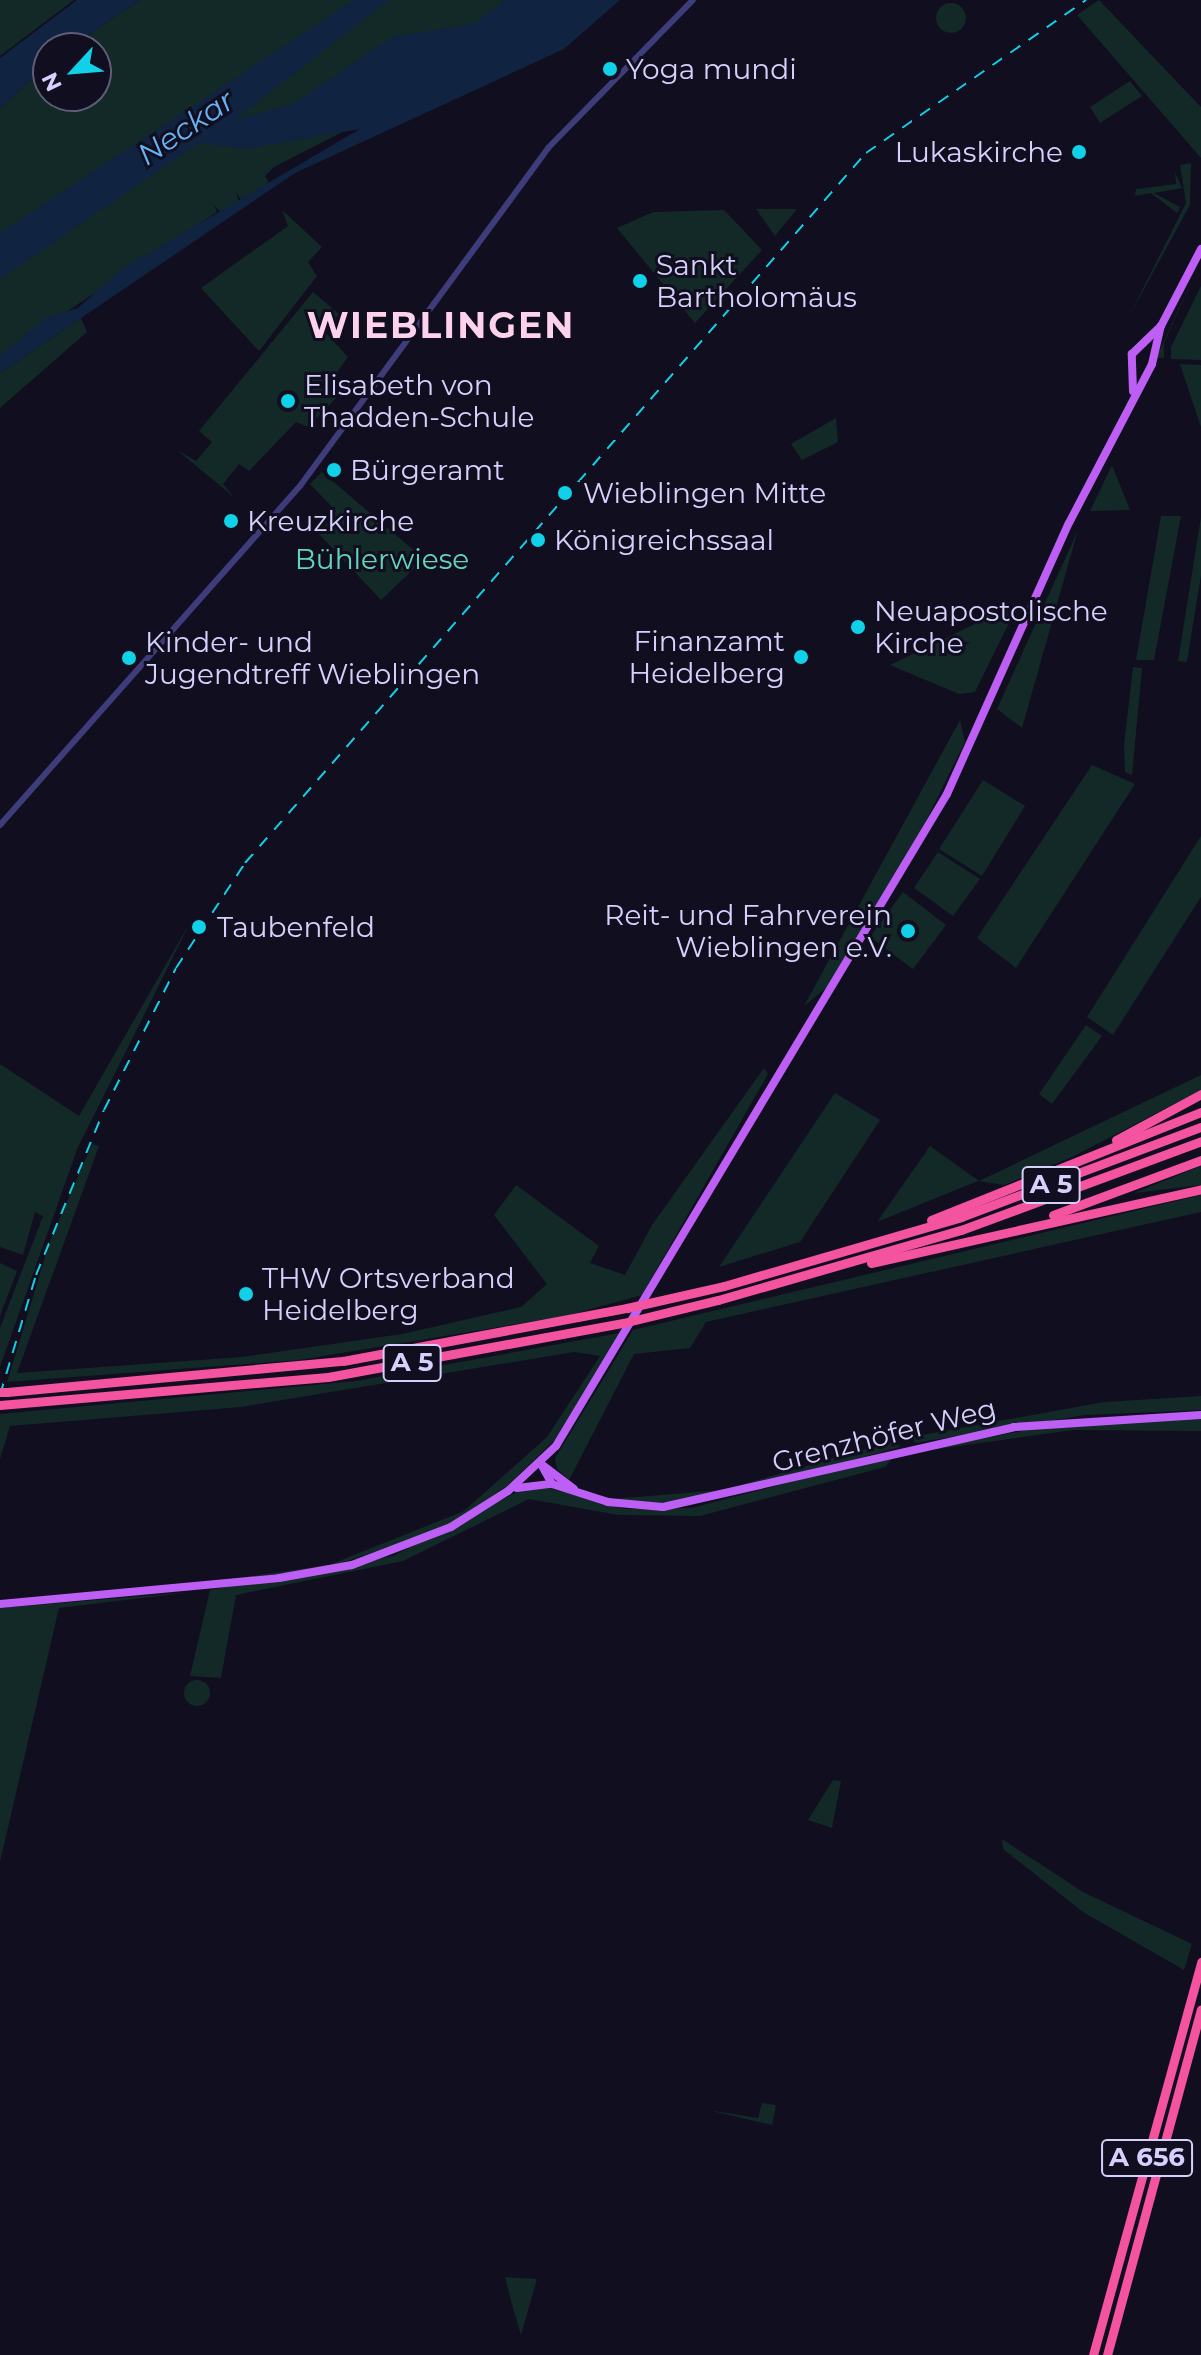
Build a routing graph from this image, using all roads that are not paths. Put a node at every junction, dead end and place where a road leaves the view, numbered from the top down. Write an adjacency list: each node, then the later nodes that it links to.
1 (693, 0): 9 (street)
2 (1201, 251): 3 (main road)
3 (1161, 326): 4 (main road); 5 (main road)
4 (1141, 349): 5 (main road); 6 (main road)
5 (1151, 355): 7 (main road)
6 (1134, 368): 7 (main road); 8 (main road)
7 (1145, 370): 8 (main road)
8 (1133, 391): 23 (main road)
9 (0, 825)
10 (1201, 1094): 15 (highway, A 5)
11 (1201, 1112): 15 (highway, A 5)
12 (1201, 1127): 18 (highway, A 5)
13 (1201, 1141): 19 (highway, A 5)
14 (1201, 1160): 17 (highway)
15 (1070, 1163): 18 (highway, A 5)
16 (1201, 1189): 17 (highway)
17 (1005, 1232): 19 (highway)
18 (899, 1236): 20 (highway, A 5, bridge)
19 (840, 1268): 21 (highway, A 5, bridge)
20 (4, 1392)
21 (2, 1405)
22 (1201, 1415): 28 (main road, Grenzhöfer Weg)
23 (556, 1446): 24 (main road); 25 (main road)
24 (541, 1464): 25 (main road, Grenzhöfer Weg); 26 (main road); 27 (main road)
25 (557, 1473): 28 (main road, Grenzhöfer Weg)
26 (552, 1484): 27 (main road); 28 (main road, Grenzhöfer Weg)
27 (508, 1491): 29 (main road)
28 (581, 1493)
29 (0, 1604)
30 (1201, 1962): 32 (highway, A 656)
31 (1201, 2010): 33 (highway, A 656)
32 (1093, 2355)
33 (1107, 2355)

